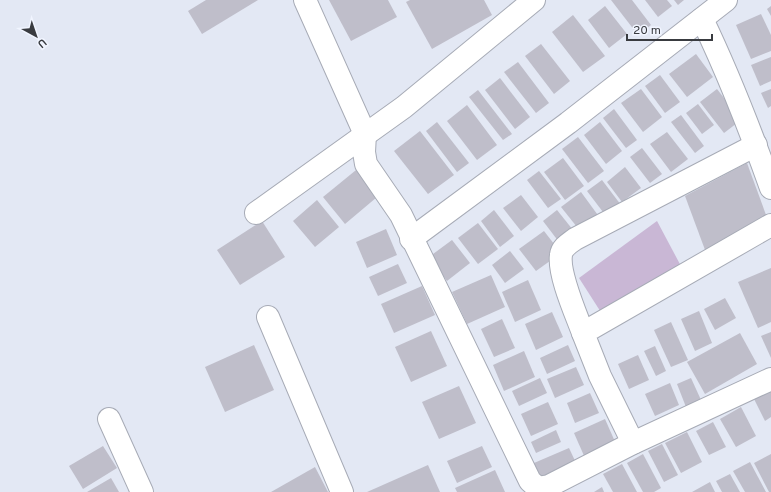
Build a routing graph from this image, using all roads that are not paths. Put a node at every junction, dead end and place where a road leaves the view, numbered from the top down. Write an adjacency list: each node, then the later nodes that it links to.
1 (305, 0): 5 (street)
2 (534, 0): 5 (street)
3 (726, 0): 4 (street)
4 (702, 19): 6 (street); 10 (street)
5 (365, 134): 8 (street); 10 (street)
6 (756, 145): 7 (street); 12 (street)
7 (771, 188)
8 (256, 213)
9 (771, 226): 12 (street)
10 (411, 239): 15 (street)
11 (268, 317): 17 (street)
12 (583, 333): 15 (street)
13 (771, 379): 15 (street)
14 (109, 419): 16 (street)
15 (633, 443)
16 (142, 492)
17 (342, 492)

